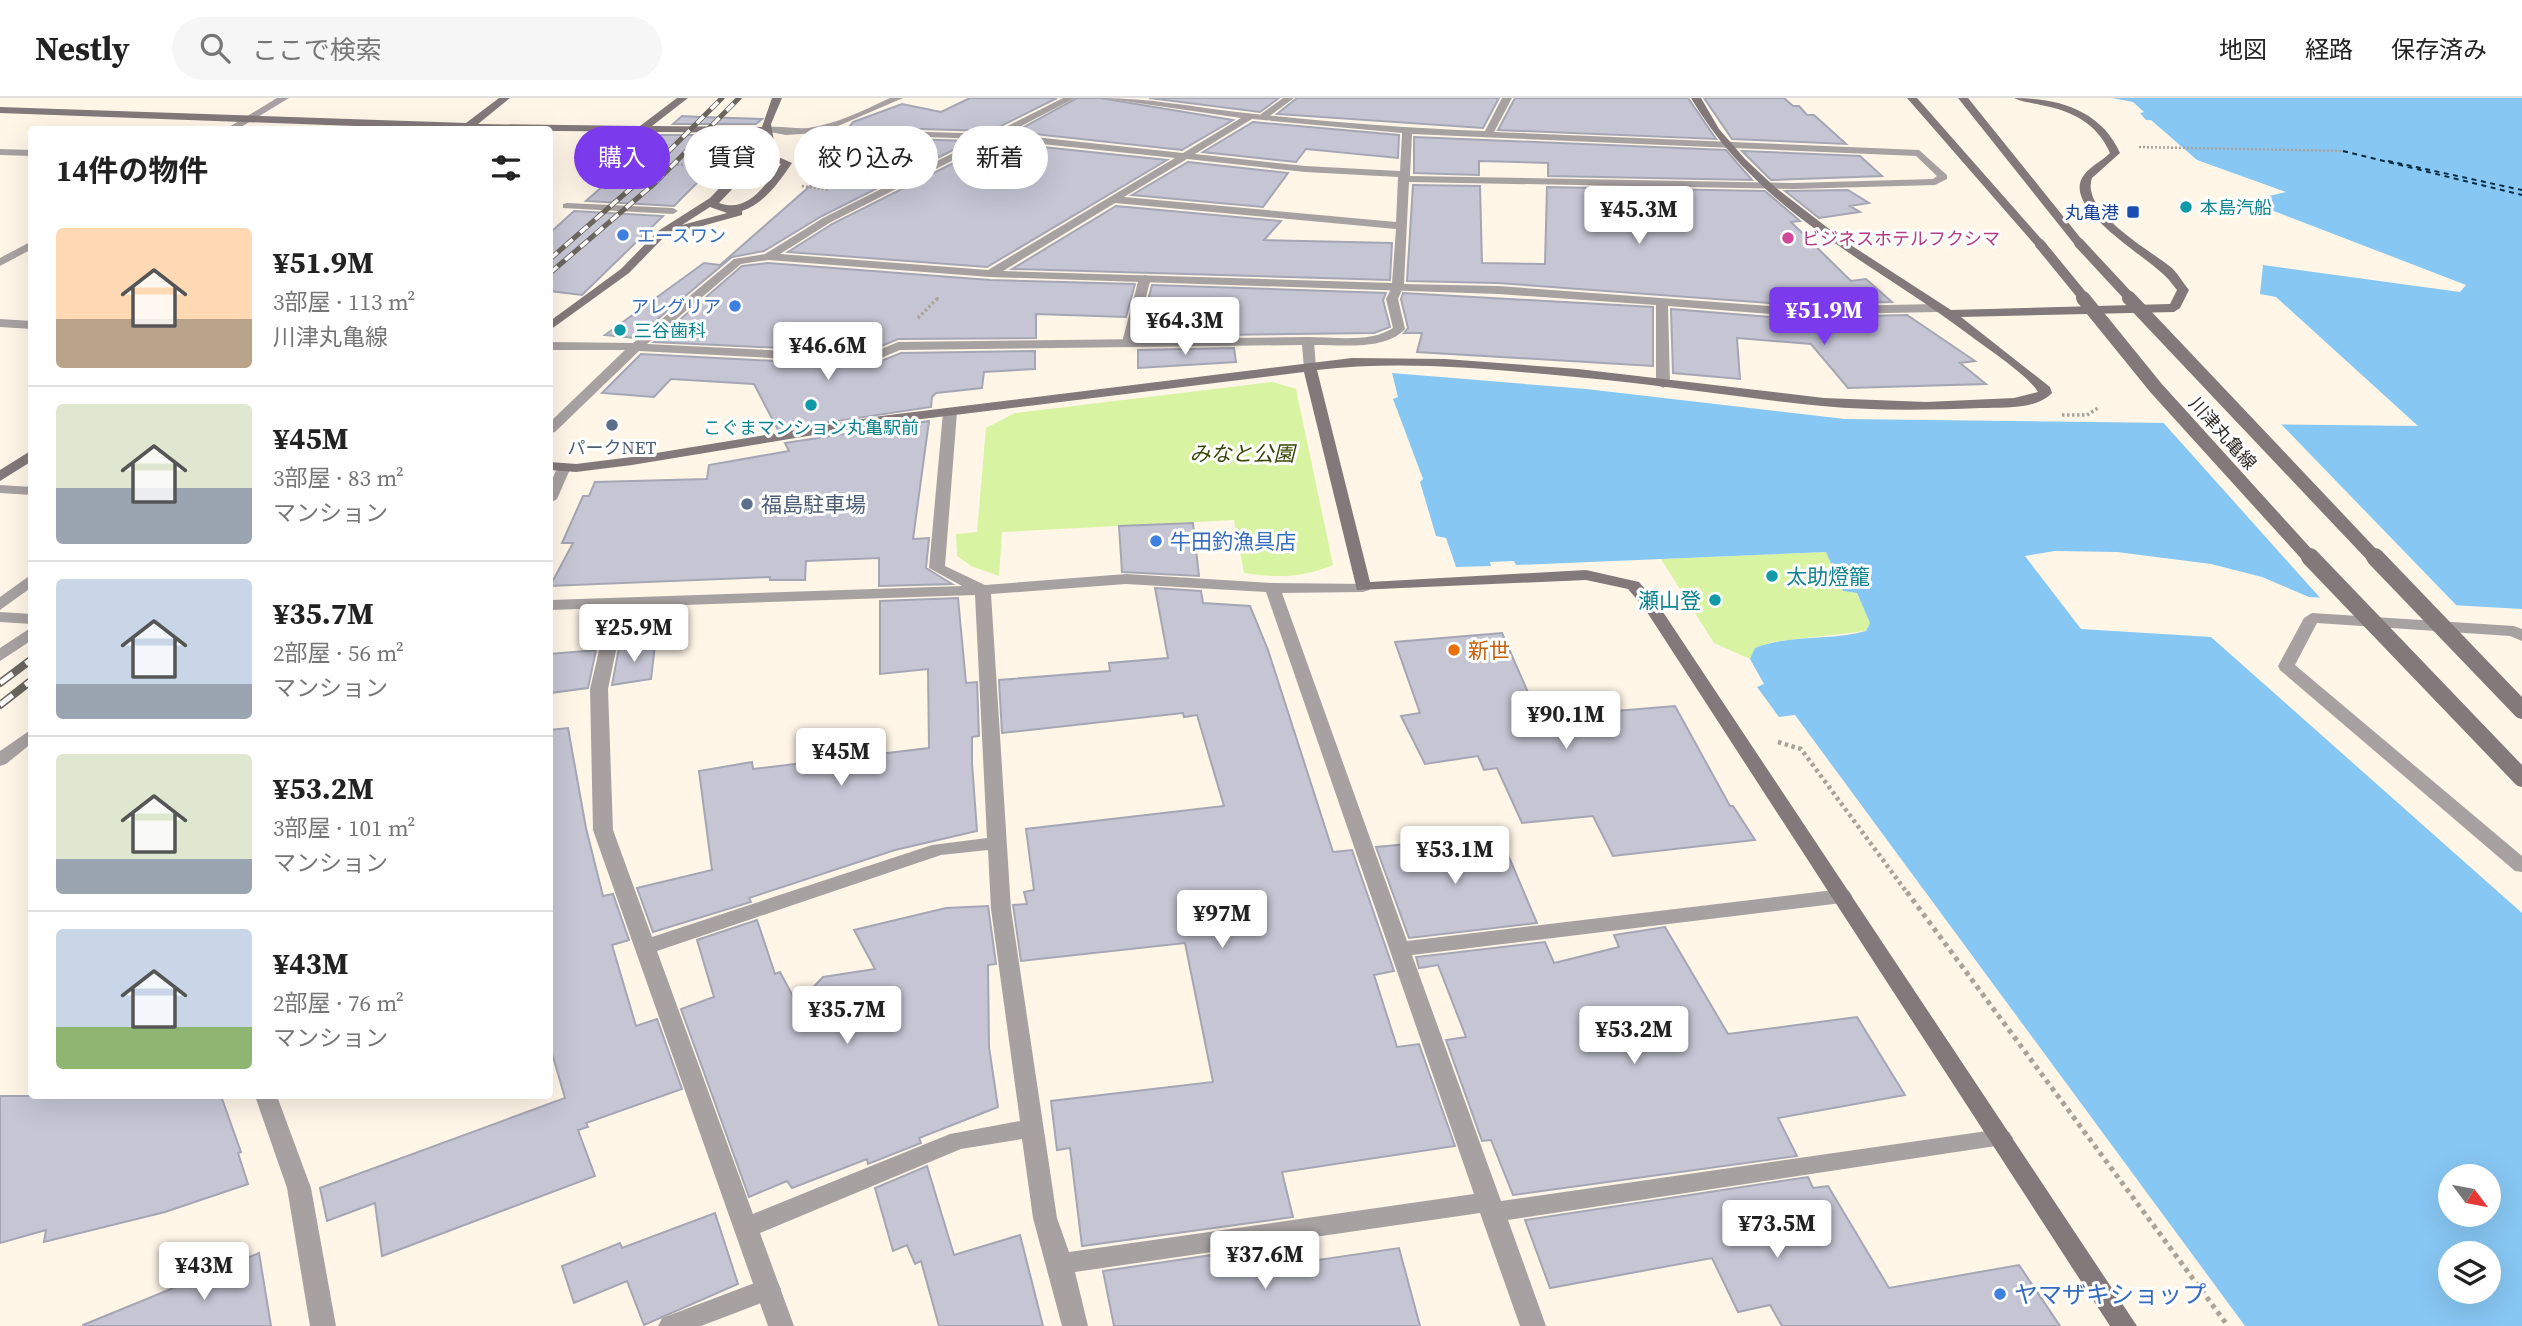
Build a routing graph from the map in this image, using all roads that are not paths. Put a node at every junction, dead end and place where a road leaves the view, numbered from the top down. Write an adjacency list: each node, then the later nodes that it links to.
1 (284, 98): 17 (street)
2 (505, 98): 20 (street)
3 (683, 98): 21 (street)
4 (777, 98): 22 (street)
5 (898, 98): 23 (street)
6 (1068, 98): 24 (street)
7 (1108, 98): 15 (street)
8 (1289, 98): 16 (street)
9 (1507, 98): 28 (street)
10 (1696, 98): 30 (street)
11 (1912, 98): 88 (street, 川津丸亀線, bridge)
12 (1963, 98): 85 (street, 川津丸亀線, bridge)
13 (2019, 98): 55 (street)
14 (0, 110): 17 (street)
15 (1252, 115): 16 (street); 35 (street)
16 (1264, 116): 27 (street)
17 (248, 118): 18 (street); 19 (street)
18 (235, 126)
19 (422, 126)
20 (469, 126)
21 (646, 126)
22 (766, 126)
23 (834, 126)
24 (1014, 126)
25 (553, 128): 26 (street)
26 (574, 129)
27 (1407, 131): 28 (street); 38 (street)
28 (1489, 136): 30 (street)
29 (1048, 141): 35 (street)
30 (1727, 144): 39 (street); 39 (street)
31 (780, 147): 34 (street)
32 (0, 152): 33 (street)
33 (28, 153)
34 (786, 154): 36 (street); 44 (street)
35 (1187, 155): 38 (street); 41 (street)
36 (780, 156)
37 (952, 158): 49 (street)
38 (1402, 176): 39 (street); 46 (street)
39 (1765, 185): 55 (street)
40 (724, 189): 42 (street)
41 (1111, 199): 46 (street); 51 (street)
42 (714, 200): 44 (street); 47 (street)
43 (568, 206): 45 (street)
44 (747, 209): 47 (street)
45 (673, 211)
46 (1399, 226): 53 (street)
47 (653, 244): 57 (street)
48 (28, 246): 50 (street)
49 (768, 257): 51 (street); 62 (street)
50 (0, 262)
51 (990, 274): 52 (street)
52 (1145, 278): 53 (street); 60 (street)
53 (1398, 285): 54 (street); 59 (street)
54 (1662, 302): 55 (street); 64 (street)
55 (1943, 311): 64 (street)
56 (0, 323): 58 (street)
57 (553, 324)
58 (28, 325)
59 (1308, 341): 60 (street); 63 (street)
60 (1128, 342): 62 (street)
61 (553, 346): 62 (street)
62 (635, 348): 66 (street)
63 (1310, 369): 64 (street); 65 (street); 74 (street)
64 (1663, 384)
65 (950, 412): 68 (street); 76 (street)
66 (553, 426)
67 (28, 457): 69 (street)
68 (557, 467): 70 (street)
69 (0, 477)
70 (553, 485)
71 (0, 489): 72 (street)
72 (28, 491)
73 (28, 582): 79 (street)
74 (1363, 587): 75 (street); 91 (street)
75 (1272, 588): 76 (street); 93 (street)
76 (983, 590): 77 (street); 89 (street)
77 (618, 603): 78 (street); 92 (street)
78 (553, 605)
79 (0, 606)
80 (0, 617): 81 (street)
81 (28, 619)
82 (28, 635): 84 (street)
83 (2522, 636): 90 (street)
84 (0, 656)
85 (2522, 710)
86 (28, 737): 87 (street)
87 (0, 760)
88 (2522, 778)
89 (997, 843): 92 (street); 95 (street)
90 (2522, 866)
91 (1842, 896): 93 (street); 96 (street)
92 (645, 947): 98 (street)
93 (1399, 949): 97 (street)
94 (267, 1099): 101 (street)
95 (1032, 1128): 98 (street); 99 (street)
96 (2001, 1138): 97 (street); 106 (street)
97 (1490, 1207): 99 (street); 105 (street)
98 (746, 1228): 100 (street)
99 (1060, 1264): 104 (street)
100 (768, 1289): 102 (street); 103 (street)
101 (323, 1326)
102 (671, 1326)
103 (781, 1326)
104 (1075, 1326)
105 (1533, 1326)
106 (2124, 1326)

